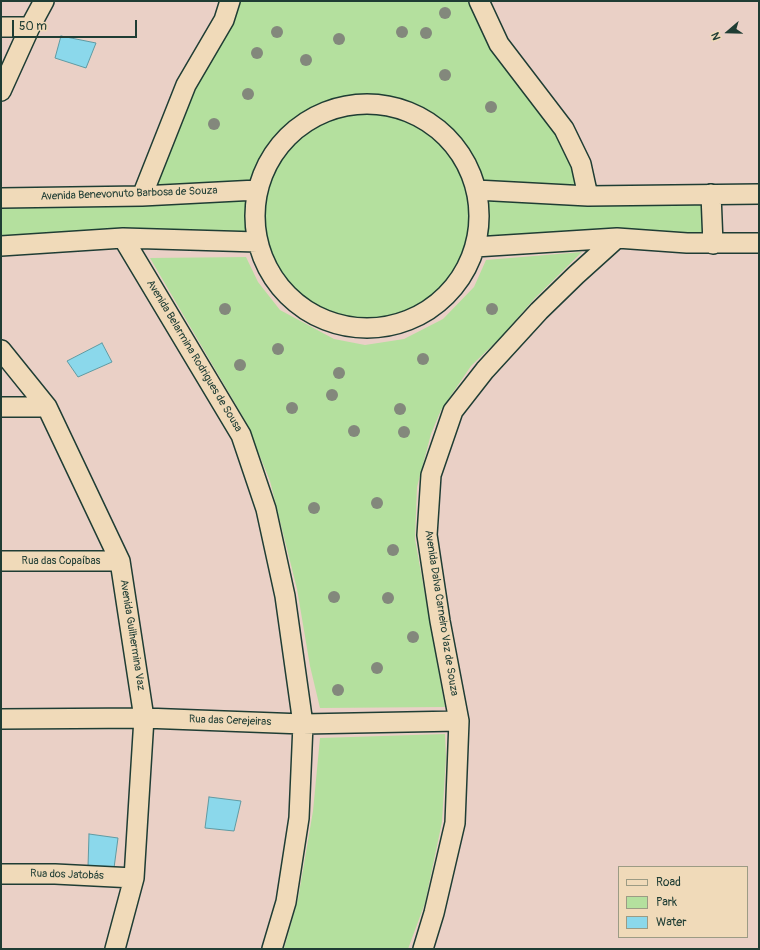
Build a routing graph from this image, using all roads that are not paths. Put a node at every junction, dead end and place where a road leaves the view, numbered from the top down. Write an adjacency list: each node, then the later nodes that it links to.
1 (44, 1): 5 (street)
2 (230, 1): 11 (street)
3 (479, 1): 12 (street)
4 (1, 27): 5 (street)
5 (30, 27): 6 (street)
6 (1, 91)
7 (257, 190): 8 (street); 11 (street, Avenida Benevonuto Barbosa de Souza); 16 (street)
8 (476, 190): 12 (street); 20 (street)
9 (711, 194): 10 (street); 12 (street); 17 (street)
10 (759, 194)
11 (142, 196): 13 (street, Avenida Benevonuto Barbosa de Souza)
12 (588, 196)
13 (1, 198)
14 (123, 238): 16 (street); 19 (street); 29 (street, Avenida Belarmina Rodrigues de Sousa)
15 (617, 238): 17 (street); 20 (street); 28 (street, Avenida Dalva Carneiro Vaz de Souza)
16 (257, 242): 20 (street)
17 (713, 244): 18 (street)
18 (759, 244)
19 (1, 246)
20 (475, 247)
21 (1, 350): 23 (street, Avenida Guilhermina Vaz)
22 (1, 407): 23 (street)
23 (47, 407): 25 (street, Avenida Guilhermina Vaz)
24 (1, 561): 25 (street, Rua das Copaíbas)
25 (120, 561): 27 (street, Avenida Guilhermina Vaz)
26 (1, 718): 27 (street, Rua das Cerejeiras)
27 (144, 718): 29 (street, Rua das Cerejeiras); 31 (street, Avenida Guilhermina Vaz)
28 (459, 721): 29 (street, Rua das Cerejeiras); 34 (street, Avenida Dalva Carneiro Vaz de Souza)
29 (303, 724): 33 (street, Avenida Belarmina Rodrigues de Sousa)
30 (1, 874): 31 (street, Rua dos Jatobás)
31 (134, 878): 32 (street, Avenida Guilhermina Vaz)
32 (115, 949)
33 (272, 949)
34 (423, 949)

